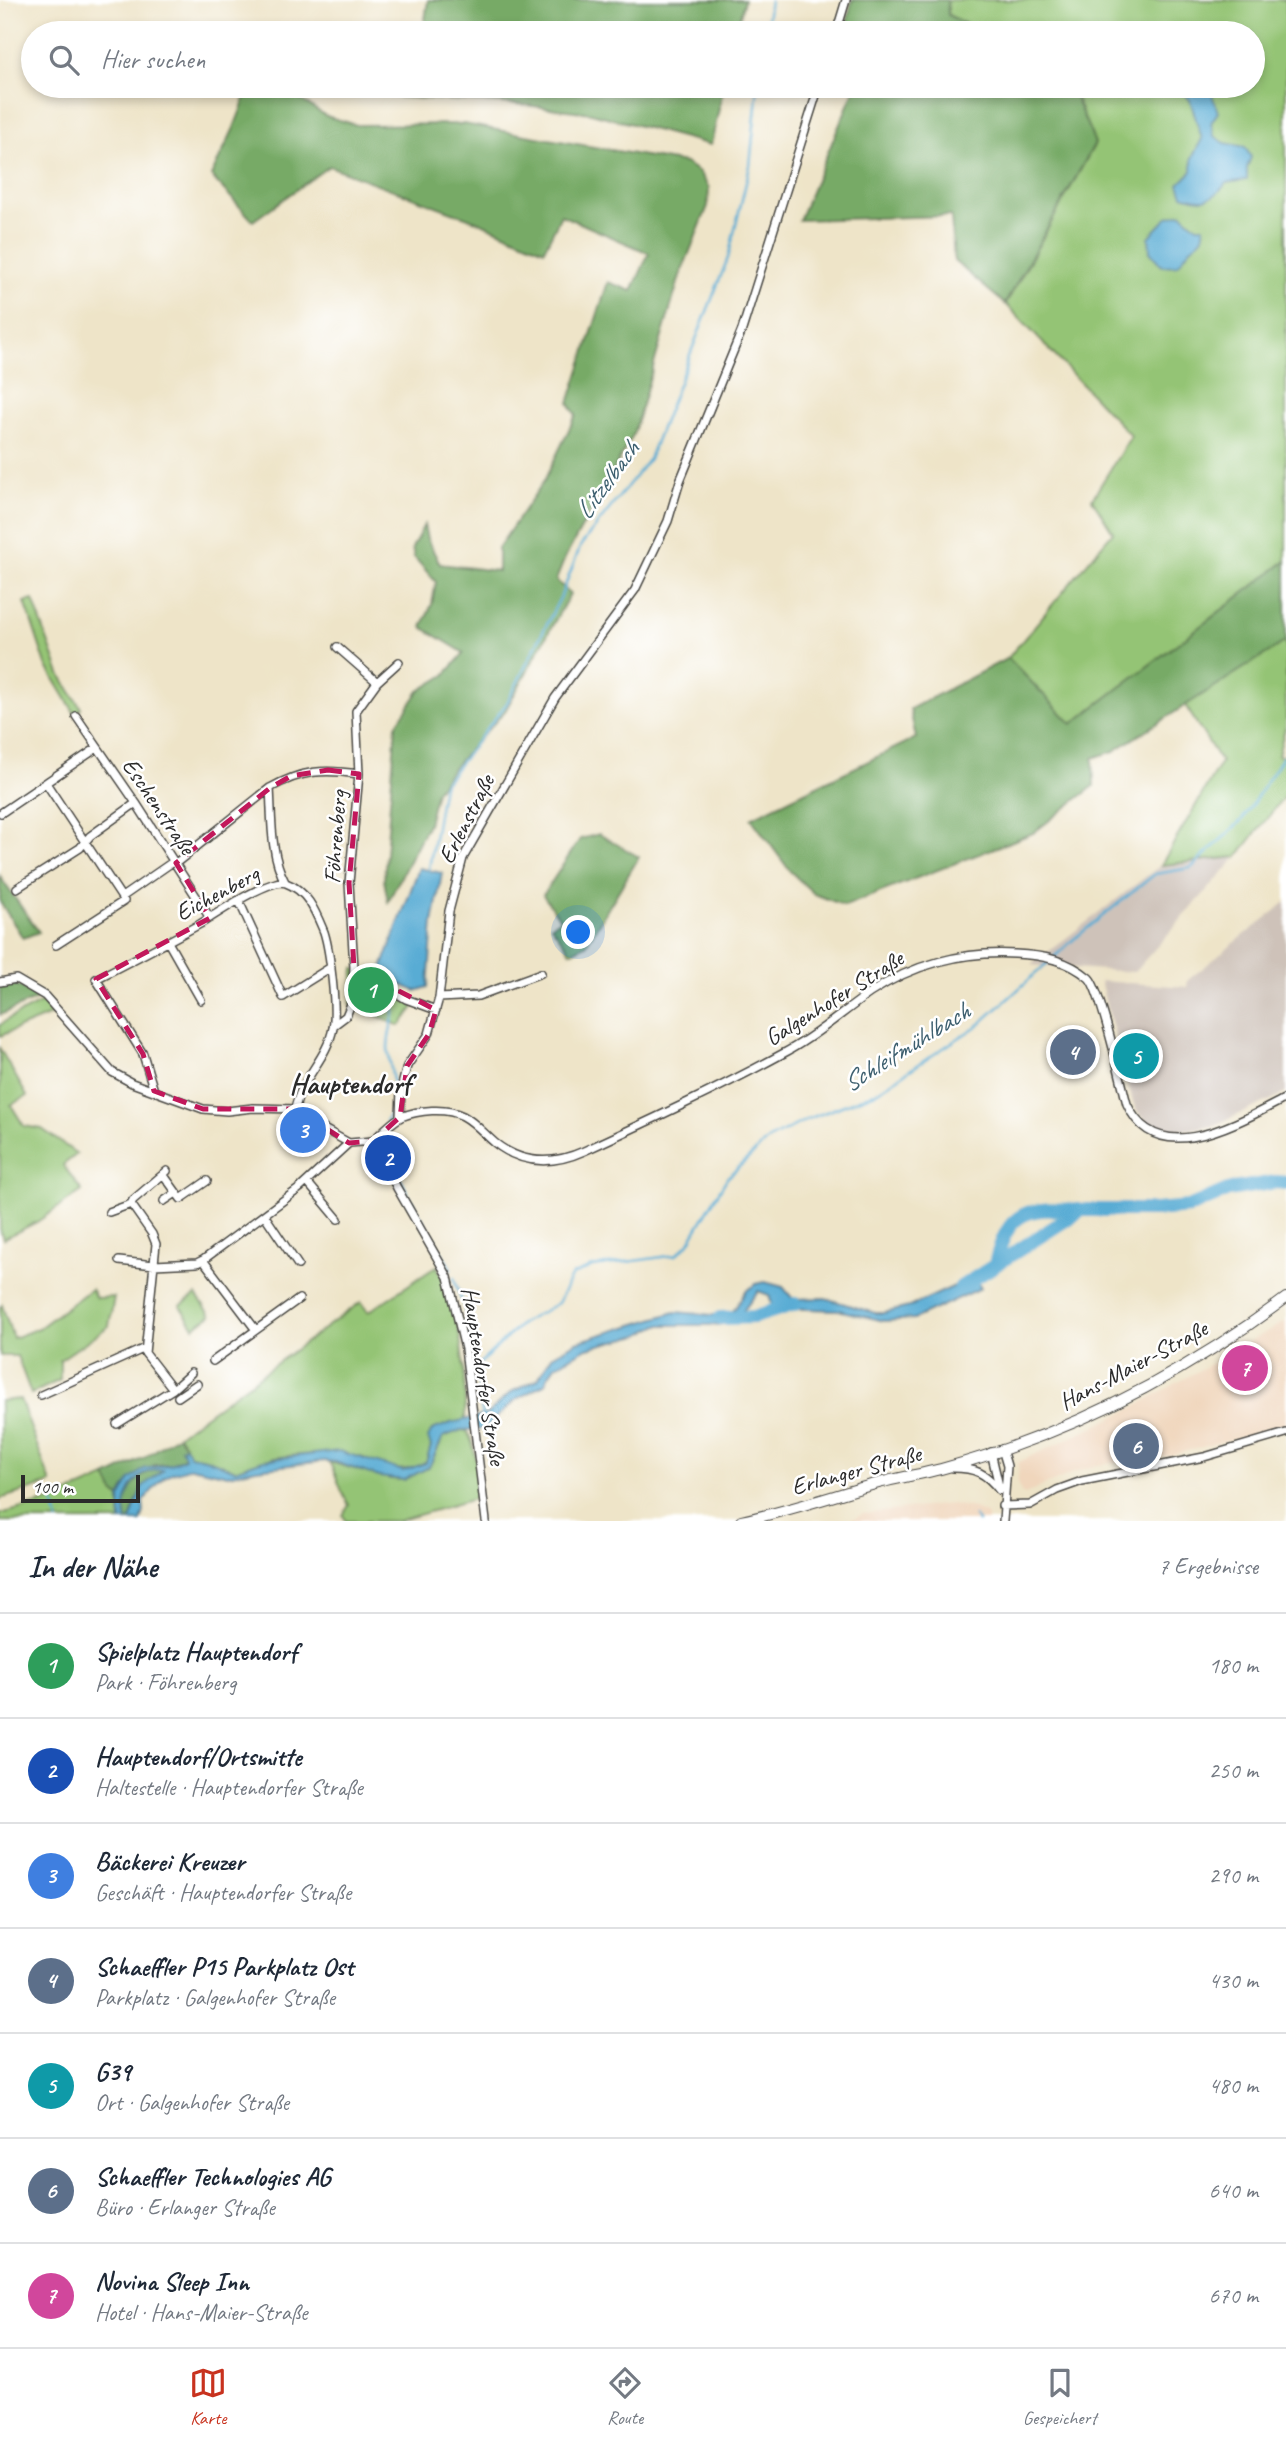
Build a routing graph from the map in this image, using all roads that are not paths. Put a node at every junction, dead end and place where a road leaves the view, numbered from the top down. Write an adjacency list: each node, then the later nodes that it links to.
1 (846, 0): 2 (street)
2 (840, 21)
3 (815, 98): 27 (street, Erlenstraße)
4 (337, 646): 6 (street)
5 (399, 662): 6 (street, Föhrenberg)
6 (377, 682): 9 (street, Föhrenberg)
7 (76, 716): 8 (street, Eschenstraße)
8 (97, 748): 10 (street); 12 (street, Eschenstraße)
9 (359, 774): 11 (street); 24 (street, Föhrenberg)
10 (46, 783): 13 (street); 14 (street)
11 (270, 788): 15 (street); 16 (street)
12 (136, 803): 14 (street); 15 (street, Eschenstraße)
13 (1, 813)
14 (86, 842): 17 (street); 18 (street)
15 (175, 862): 18 (street); 20 (street, Eschenstraße)
16 (285, 882): 19 (street, Eichenberg); 23 (street, Eichenberg)
17 (17, 888)
18 (122, 897): 22 (street)
19 (239, 901): 20 (street, Eichenberg); 23 (street)
20 (210, 918): 21 (street, Eichenberg)
21 (168, 942): 28 (street, Eichenberg); 31 (street, Eichenberg)
22 (56, 945)
23 (331, 967): 30 (street, Eichenberg)
24 (354, 968): 29 (street); 30 (street, Föhrenberg)
25 (541, 973): 27 (street)
26 (0, 982): 31 (street)
27 (439, 998): 29 (street, Erlenstraße)
28 (201, 1000)
29 (436, 1010): 34 (street, Erlenstraße)
30 (334, 1025): 33 (street, Eichenberg)
31 (155, 1091): 33 (street)
32 (1286, 1098): 34 (street, Galgenhofer Straße)
33 (295, 1109): 36 (street)
34 (400, 1117): 35 (street)
35 (373, 1141): 36 (street); 66 (street, Hauptendorfer Straße)
36 (349, 1143): 38 (street)
37 (207, 1181): 39 (street)
38 (307, 1182): 43 (street); 44 (street)
39 (176, 1193): 40 (street); 41 (street)
40 (164, 1201)
41 (131, 1204): 42 (street); 47 (street)
42 (109, 1212)
43 (265, 1216): 45 (street); 48 (street)
44 (338, 1219)
45 (203, 1260): 47 (street); 51 (street)
46 (119, 1261): 47 (street)
47 (154, 1265): 52 (street)
48 (298, 1265)
49 (1286, 1298): 61 (street, Hans-Maier-Straße)
50 (299, 1299): 51 (street)
51 (256, 1330): 53 (street)
52 (145, 1348): 56 (street); 57 (street)
53 (213, 1362)
54 (191, 1373): 56 (street)
55 (197, 1384): 58 (street)
56 (173, 1389): 59 (street)
57 (41, 1395)
58 (178, 1396)
59 (117, 1424)
60 (1286, 1433): 65 (street)
61 (1002, 1449): 62 (street, Hans-Maier-Straße); 65 (street)
62 (991, 1452): 63 (street, Erlanger Straße); 64 (street)
63 (942, 1468): 64 (street, Erlanger Straße); 67 (street, Erlanger Straße)
64 (999, 1490): 65 (street)
65 (1002, 1506): 68 (street)
66 (486, 1521)
67 (741, 1521)
68 (1003, 1521)

